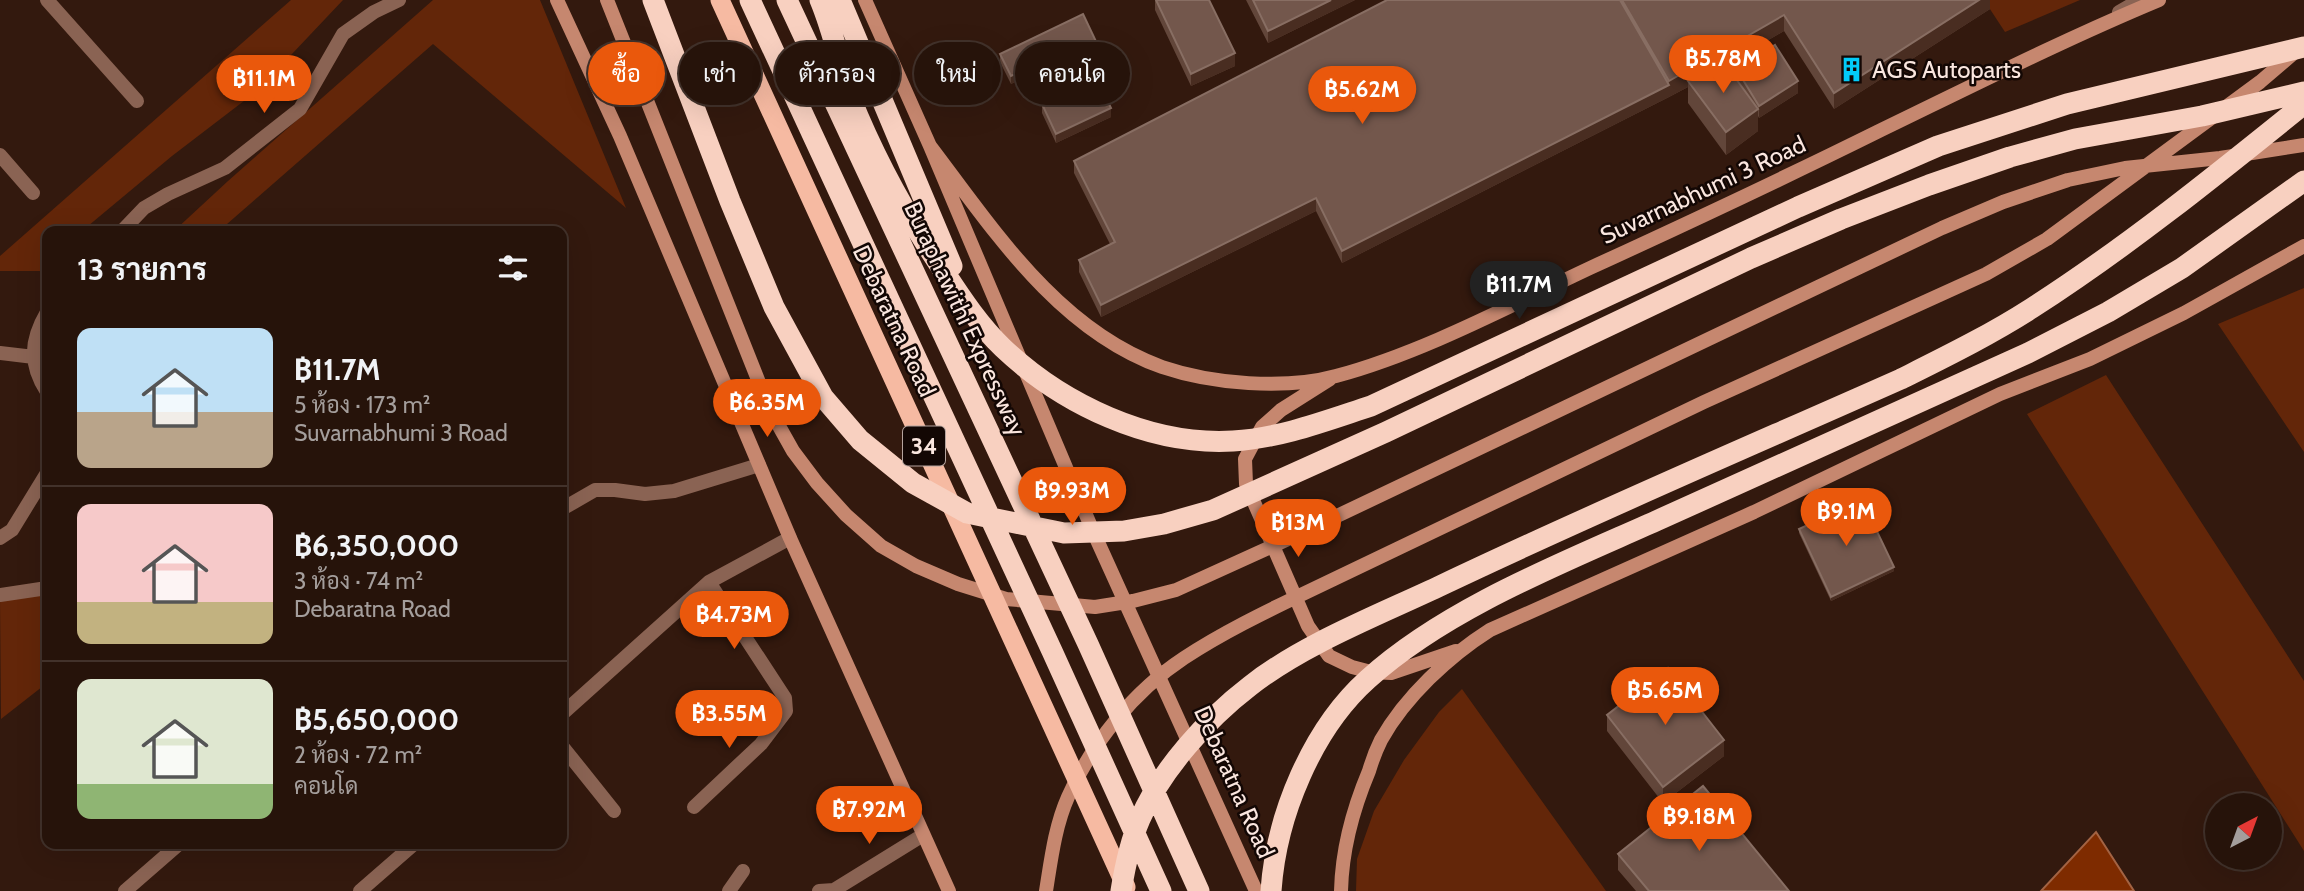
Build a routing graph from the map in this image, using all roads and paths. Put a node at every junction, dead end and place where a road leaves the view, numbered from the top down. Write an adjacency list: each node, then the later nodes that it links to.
1 (47, 0): 17 (street)
2 (399, 0): 24 (street)
3 (557, 0): 32 (main road)
4 (607, 0): 19 (main road)
5 (653, 0): 16 (highway)
6 (720, 0): 57 (highway, Debaratna Road / 34)
7 (750, 0): 58 (highway)
8 (789, 0): 59 (highway, Buraphawithi Expressway)
9 (820, 0): 27 (highway)
10 (840, 0): 27 (highway)
11 (865, 0): 20 (main road, Debaratna Road)
12 (2140, 0): 14 (street)
13 (2159, 0): 14 (main road, Suvarnabhumi 3 Road)
14 (2084, 31): 30 (main road, Suvarnabhumi 3 Road)
15 (2304, 45): 27 (highway); 55 (main road)
16 (2304, 92)
17 (137, 101)
18 (2304, 104): 56 (highway)
19 (2304, 145)
20 (930, 146): 30 (main road, Suvarnabhumi 3 Road); 60 (main road, Debaratna Road)
21 (0, 155): 23 (street)
22 (2304, 181): 61 (highway)
23 (33, 194)
24 (127, 226)
25 (2304, 246): 40 (main road)
26 (42, 321): 29 (street)
27 (981, 324)
28 (0, 353): 29 (street)
29 (34, 357): 31 (street)
30 (1334, 377): 40 (main road)
31 (42, 383)
32 (759, 465): 34 (street); 36 (main road)
33 (42, 481): 35 (street)
34 (567, 506)
35 (0, 538)
36 (790, 538): 37 (street); 45 (main road)
37 (709, 582): 41 (street); 43 (street)
38 (42, 589): 39 (street)
39 (0, 595)
40 (1461, 649): 62 (main road)
41 (567, 710)
42 (567, 753): 44 (street)
43 (694, 807)
44 (614, 811)
45 (923, 835): 49 (street); 54 (main road)
46 (173, 849): 50 (street)
47 (408, 849): 51 (street)
48 (743, 871): 52 (street)
49 (834, 890): 53 (street)
50 (125, 891)
51 (360, 891)
52 (729, 891)
53 (819, 891)
54 (949, 891)
55 (1046, 891)
56 (1122, 891)
57 (1128, 891)
58 (1161, 891)
59 (1198, 891)
60 (1256, 891)
61 (1271, 891)
62 (1340, 891)

